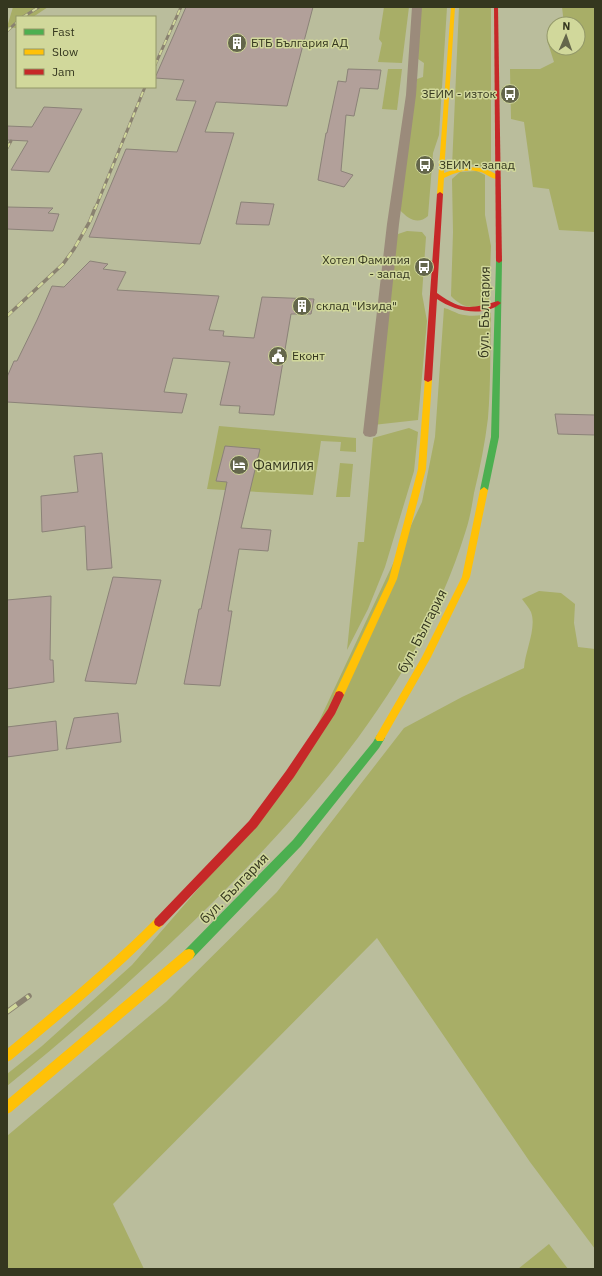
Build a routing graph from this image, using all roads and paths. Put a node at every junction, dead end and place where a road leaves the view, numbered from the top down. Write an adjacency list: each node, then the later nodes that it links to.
1 (417, 7): 8 (street)
2 (453, 7): 4 (highway)
3 (496, 7): 5 (highway, бул. България)
4 (441, 177): 5 (highway); 6 (highway)
5 (498, 178): 7 (highway, бул. България)
6 (433, 293): 7 (highway); 9 (highway)
7 (498, 303): 10 (highway, бул. България)
8 (370, 433)
9 (7, 1056)
10 (7, 1108)

